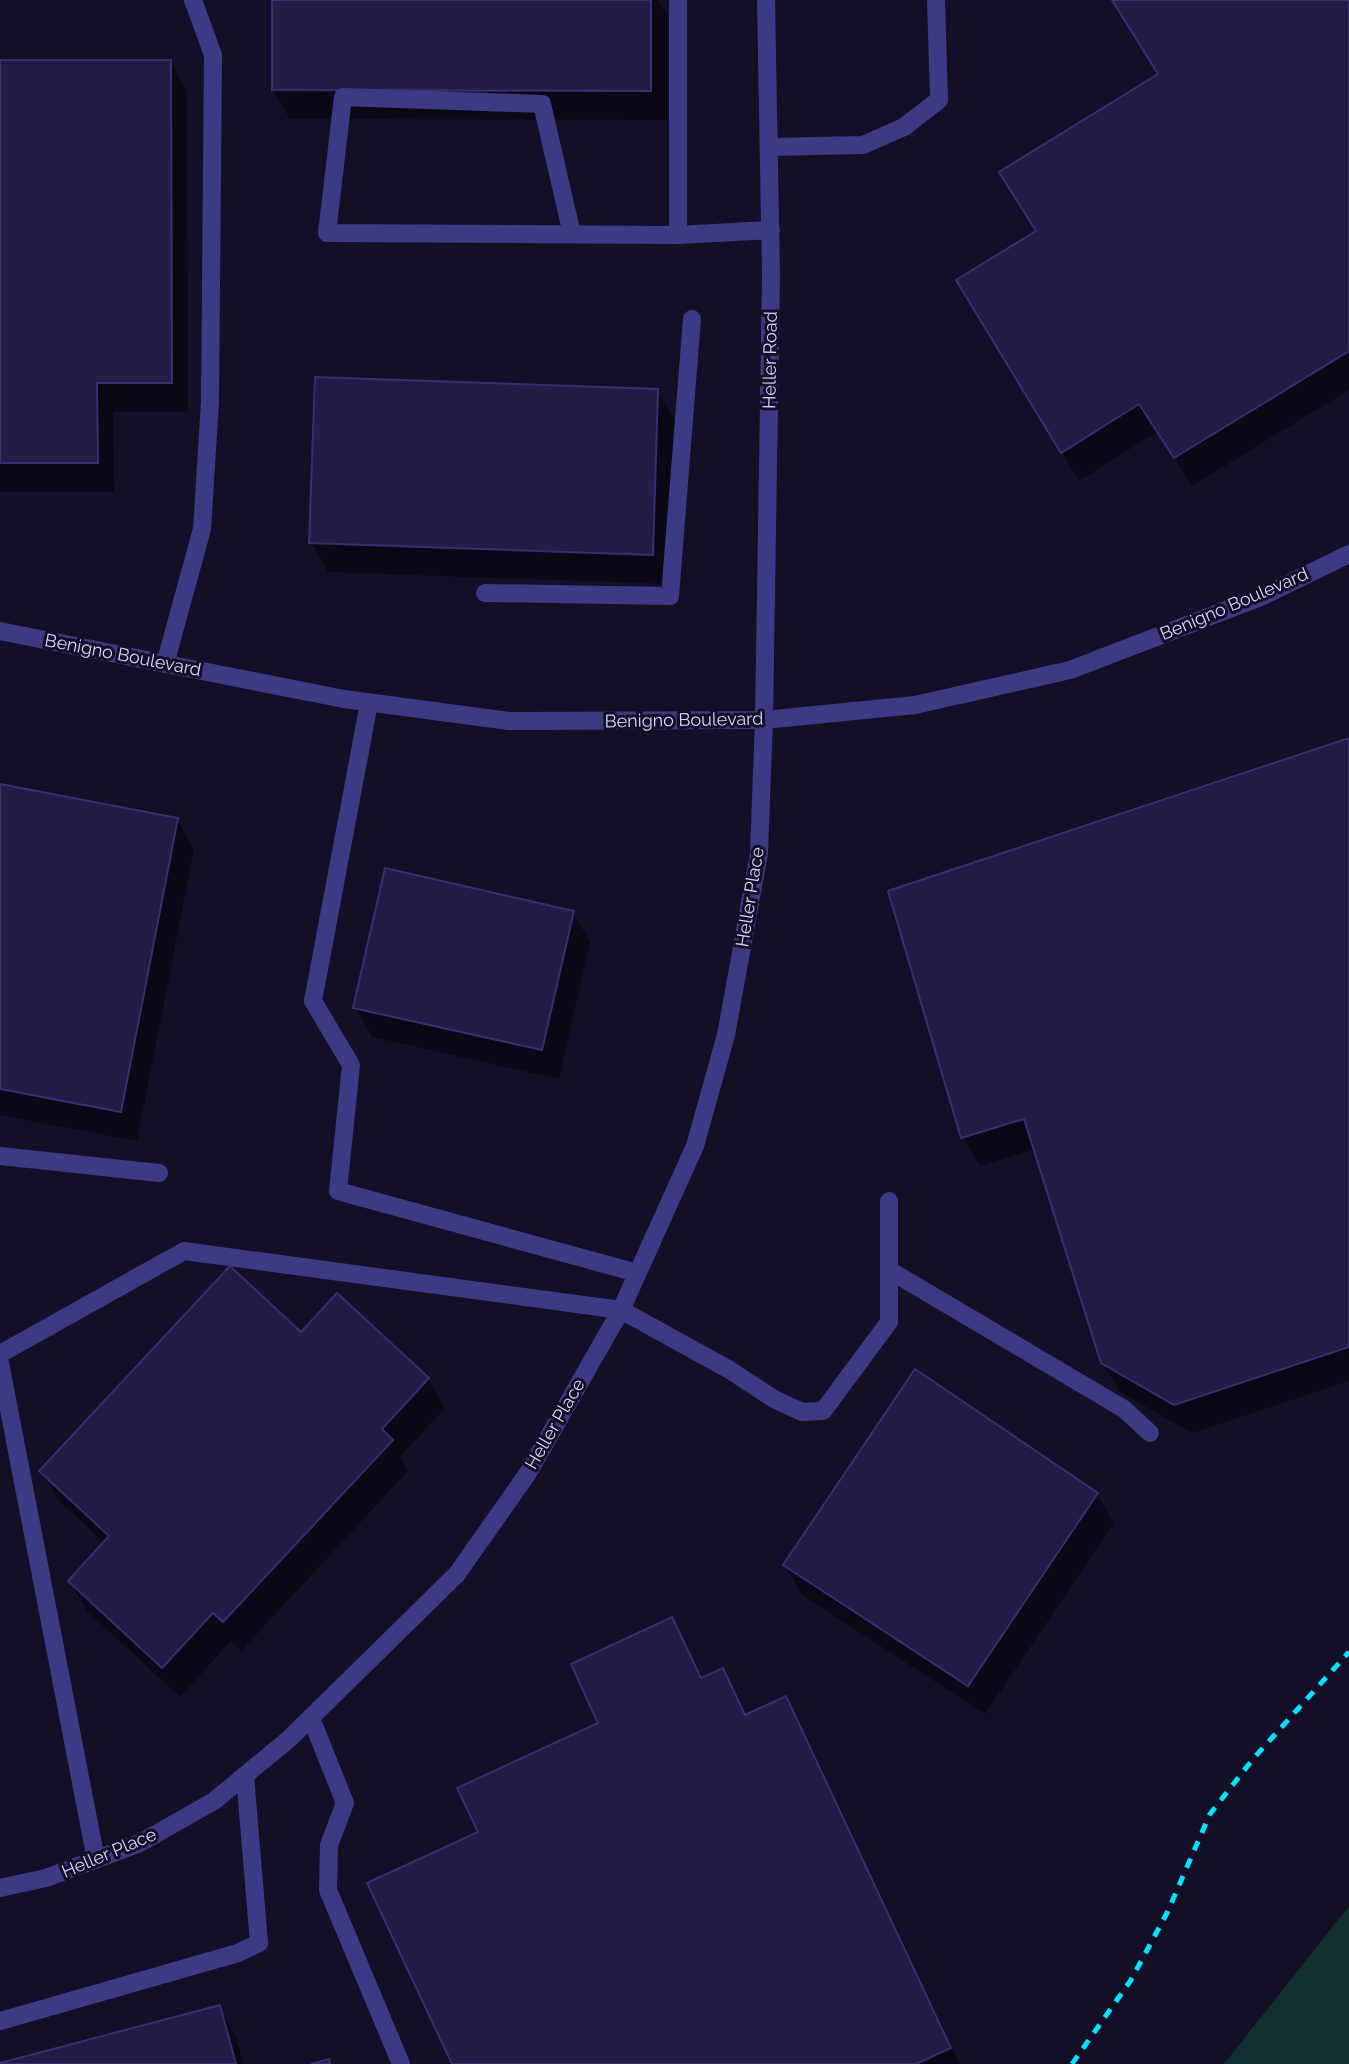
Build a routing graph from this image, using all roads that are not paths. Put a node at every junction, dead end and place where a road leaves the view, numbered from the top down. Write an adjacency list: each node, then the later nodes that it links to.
1 (193, 0): 13 (street)
2 (678, 0): 8 (street)
3 (766, 0): 5 (street, Heller Road)
4 (936, 0): 5 (street)
5 (769, 147): 6 (street, Heller Road)
6 (771, 230): 8 (street); 15 (street, Heller Road)
7 (572, 234): 7 (street); 8 (street)
8 (678, 235)
9 (692, 319): 11 (street)
10 (1349, 554): 15 (street, Benigno Boulevard)
11 (485, 593)
12 (0, 631): 13 (street, Benigno Boulevard)
13 (164, 664): 14 (street, Benigno Boulevard)
14 (369, 703): 15 (street, Benigno Boulevard); 20 (street)
15 (764, 720): 20 (street, Heller Place)
16 (0, 1156): 17 (street)
17 (159, 1173)
18 (889, 1201): 19 (street)
19 (889, 1270): 21 (street); 24 (street)
20 (637, 1273): 21 (street, Heller Place)
21 (621, 1310): 22 (street); 25 (street, Heller Place)
22 (0, 1354)
23 (0, 1363): 27 (street)
24 (1150, 1433)
25 (311, 1718): 26 (street, Heller Place); 30 (street)
26 (245, 1776): 27 (street, Heller Place); 29 (street)
27 (96, 1860): 28 (street, Heller Place)
28 (0, 1888)
29 (0, 2021)
30 (401, 2064)

